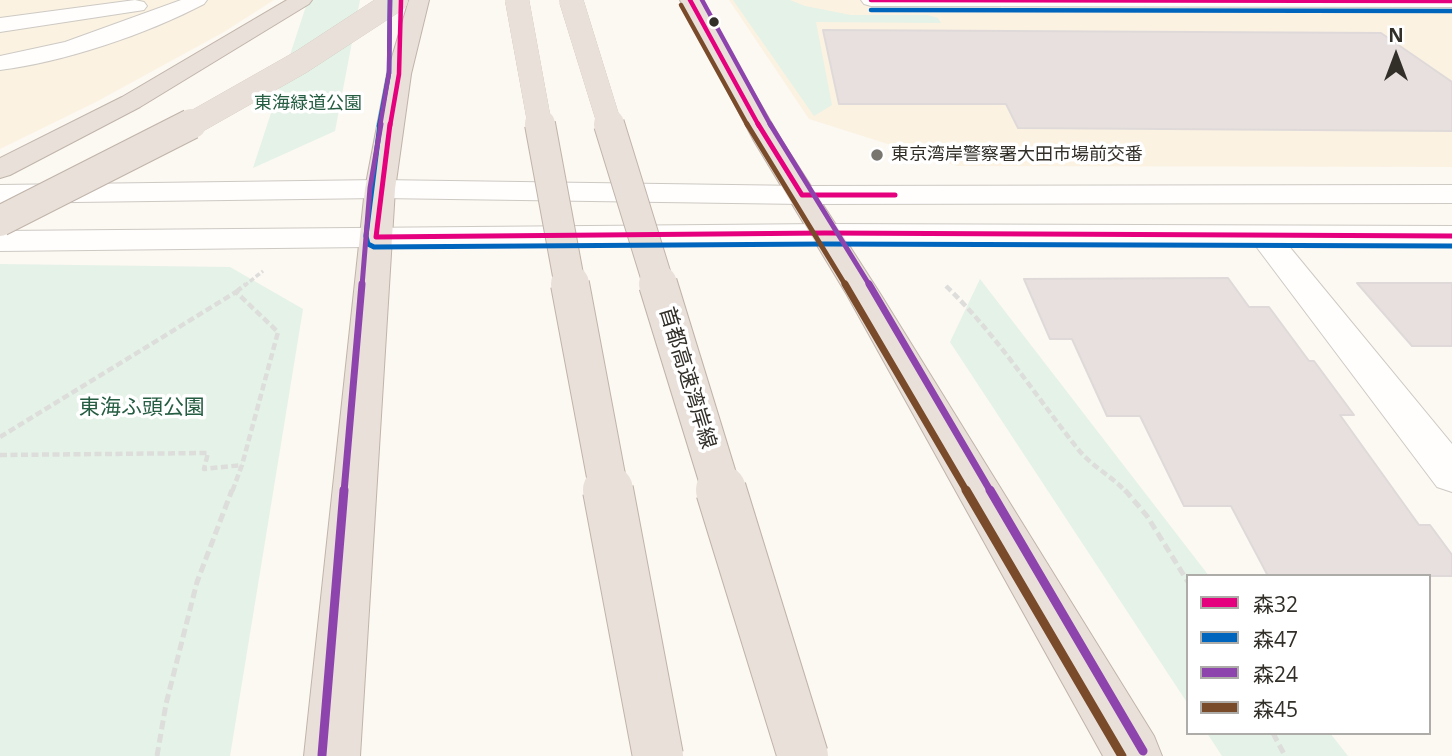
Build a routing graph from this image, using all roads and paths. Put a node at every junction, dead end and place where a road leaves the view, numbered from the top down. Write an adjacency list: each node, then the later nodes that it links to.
1 (186, 0): 11 (street)
2 (197, 0): 12 (street)
3 (302, 0): 14 (highway)
4 (399, 0): 13 (highway); 19 (highway, bridge)
5 (419, 0): 13 (highway)
6 (517, 0): 37 (highway, bridge)
7 (571, 0): 38 (highway, 首都高速湾岸線, bridge)
8 (690, 0): 18 (highway)
9 (871, 0): 10 (street)
10 (1452, 1)
11 (0, 26)
12 (0, 63)
13 (399, 74): 15 (highway)
14 (0, 169)
15 (380, 189): 16 (street); 18 (street); 23 (highway)
16 (0, 194)
17 (1452, 194): 18 (street)
18 (802, 195): 20 (highway)
19 (0, 221)
20 (825, 233): 21 (street); 23 (street); 34 (highway)
21 (1264, 236): 22 (street); 31 (street)
22 (1452, 236)
23 (376, 237): 24 (street); 36 (highway)
24 (0, 241)
25 (267, 269): 27 (path)
26 (946, 286): 32 (path)
27 (236, 292): 28 (path); 30 (path)
28 (0, 437)
29 (0, 455): 30 (path)
30 (242, 465): 35 (path)
31 (1452, 475)
32 (1186, 579)
33 (1274, 735): 39 (path)
34 (1123, 736)
35 (157, 756)
36 (332, 756)
37 (658, 756)
38 (803, 756)
39 (1285, 756)

